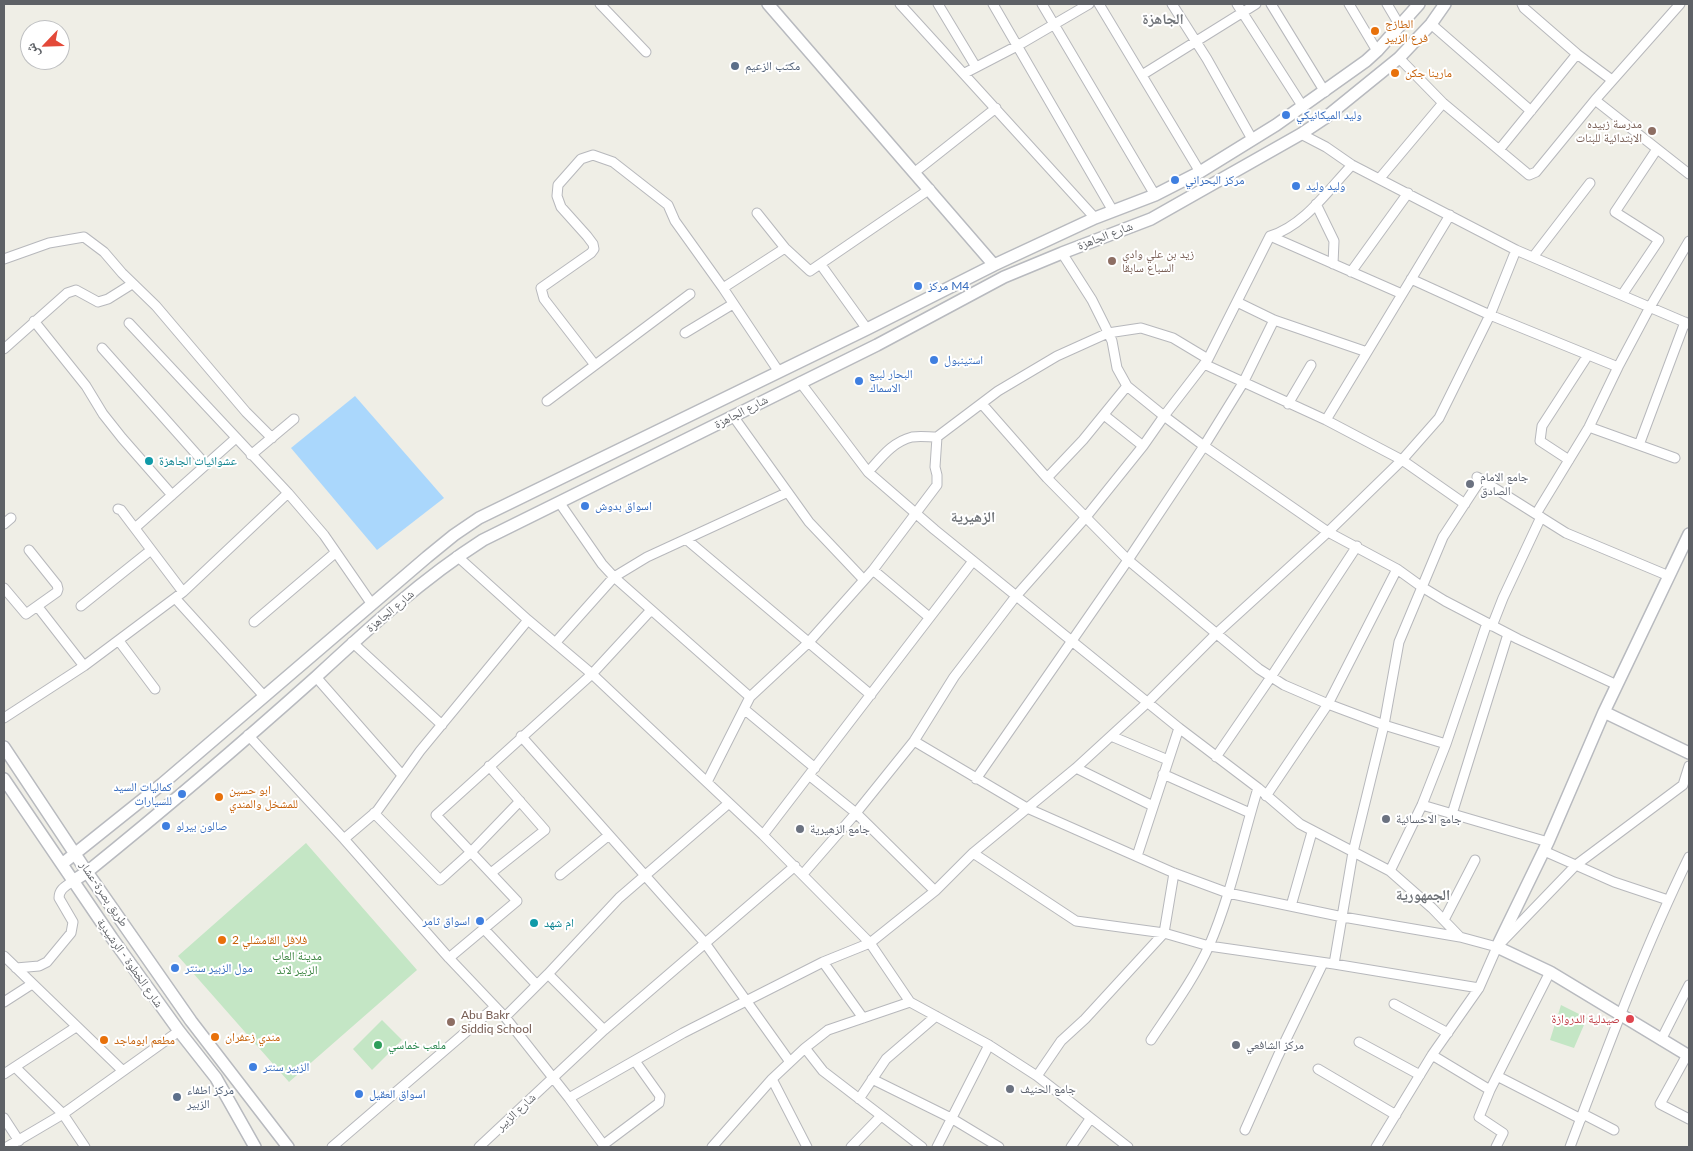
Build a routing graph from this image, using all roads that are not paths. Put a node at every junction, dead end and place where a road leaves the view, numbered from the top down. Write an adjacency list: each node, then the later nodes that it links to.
1 (600, 4): 26 (street)
2 (770, 4): 47 (street)
3 (900, 4): 31 (street)
4 (938, 4): 30 (street)
5 (993, 4): 24 (street)
6 (1042, 4): 20 (street)
7 (1089, 4): 20 (street)
8 (1099, 4): 32 (street)
9 (1172, 4): 23 (street)
10 (1237, 4): 19 (street)
11 (1256, 4): 19 (street)
12 (1271, 4): 35 (street)
13 (1349, 4): 25 (street)
14 (1387, 4): 22 (street)
15 (1419, 4): 22 (street, شارع الجاهزة)
16 (1445, 4): 21 (street, شارع الجاهزة)
17 (1522, 4): 27 (street)
18 (1680, 4): 34 (street)
19 (1242, 12): 23 (street); 38 (street)
20 (1055, 24): 24 (street); 55 (street)
21 (1431, 24): 28 (street, شارع الجاهزة); 40 (street)
22 (1400, 26): 25 (street, شارع الجاهزة)
23 (1196, 42): 32 (street); 42 (street)
24 (1017, 46): 30 (street); 57 (street)
25 (1377, 51): 29 (street, شارع الجاهزة)
26 (646, 52)
27 (1577, 54): 34 (street); 40 (street)
28 (1399, 58): 33 (street, شارع الجاهزة); 37 (street)
29 (1366, 62): 33 (street); 35 (street, شارع الجاهزة)
30 (976, 67): 31 (street)
31 (964, 73): 39 (street)
32 (1142, 74): 48 (street)
33 (1380, 75): 41 (street, شارع الجاهزة)
34 (1612, 80): 36 (street)
35 (1325, 92): 38 (street, شارع الجاهزة)
36 (1595, 100): 43 (street); 44 (street)
37 (1444, 103): 44 (street); 51 (street)
38 (1303, 107): 42 (street, شارع الجاهزة)
39 (996, 108): 47 (street); 60 (street)
40 (1531, 111): 44 (street)
41 (1301, 134): 46 (street); 50 (street, شارع الجاهزة)
42 (1252, 139): 45 (street, شارع الجاهزة)
43 (1658, 149): 49 (street); 77 (street)
44 (1499, 150)
45 (1216, 162): 48 (street, شارع الجاهزة); 50 (street)
46 (1352, 165): 51 (street); 56 (street)
47 (915, 172): 53 (street)
48 (1200, 172): 55 (street, شارع الجاهزة)
49 (1689, 174)
50 (1225, 177): 65 (street, شارع الجاهزة)
51 (1380, 178): 54 (street)
52 (1590, 183): 66 (street)
53 (930, 189): 68 (street); 70 (street)
54 (1408, 193): 59 (street); 71 (street)
55 (1155, 195): 57 (street, شارع الجاهزة)
56 (1316, 204): 61 (street); 69 (street)
57 (1113, 211): 60 (street, شارع الجاهزة)
58 (757, 213): 63 (street)
59 (1450, 214): 64 (street); 72 (street)
60 (1095, 218): 70 (street, شارع الجاهزة)
61 (1270, 236): 69 (street); 78 (street)
62 (1689, 240): 80 (street)
63 (785, 248): 68 (street); 74 (street)
64 (1516, 250): 66 (street); 81 (street)
65 (1062, 252): 88 (street); 89 (street, شارع الجاهزة)
66 (1533, 257): 77 (street)
67 (4, 259): 73 (street)
68 (821, 264): 86 (street)
69 (1333, 264): 71 (street)
70 (994, 265): 86 (street, شارع الجاهزة)
71 (1351, 272): 76 (street)
72 (1411, 279): 76 (street); 81 (street)
73 (132, 284): 83 (street); 113 (street)
74 (723, 288): 79 (street); 95 (street)
75 (690, 294): 95 (street)
76 (1402, 294): 92 (street)
77 (1622, 295): 80 (street)
78 (1237, 302): 82 (street); 94 (street)
79 (733, 304): 87 (street); 98 (street)
80 (1650, 307): 85 (street); 97 (street)
81 (1490, 315): 93 (street); 119 (street)
82 (1274, 320): 92 (street); 100 (street)
83 (34, 321): 91 (street); 126 (street)
84 (129, 323): 112 (street)
85 (1687, 323): 114 (street)
86 (867, 329): 89 (street); 98 (street, شارع الجاهزة)
87 (685, 333)
88 (1108, 333): 94 (street); 101 (street); 103 (street)
89 (877, 345): 99 (street, شارع الجاهزة)
90 (102, 348): 121 (street)
91 (4, 349)
92 (1367, 352): 109 (street)
93 (1588, 355): 97 (street); 120 (street)
94 (1206, 361): 100 (street); 107 (street)
95 (594, 365): 102 (street)
96 (1311, 365): 104 (street)
97 (1618, 367): 110 (street)
98 (779, 372): 155 (street, شارع الجاهزة)
99 (800, 382): 106 (street, شارع الجاهزة); 122 (street)
100 (1243, 383): 104 (street); 116 (street)
101 (1127, 386): 105 (street); 107 (street)
102 (547, 401)
103 (982, 404): 111 (street); 123 (street)
104 (1288, 404): 109 (street)
105 (1104, 415): 115 (street); 123 (street)
106 (733, 416): 125 (street); 127 (street, شارع الجاهزة)
107 (1164, 416): 115 (street); 116 (street)
108 (294, 419): 113 (street)
109 (1326, 420): 119 (street)
110 (1589, 427): 114 (street); 120 (street)
111 (937, 437): 122 (street); 130 (street)
112 (236, 438): 117 (street); 121 (street)
113 (272, 438): 117 (street)
114 (1639, 445): 118 (street)
115 (1143, 446): 132 (street)
116 (1204, 446): 134 (street); 143 (street)
117 (251, 455): 124 (street)
118 (1675, 458)
119 (1402, 460): 128 (street); 134 (street)
120 (1569, 460): 131 (street)
121 (206, 465): 126 (street)
122 (868, 472): 130 (street)
123 (1047, 478): 132 (street)
124 (288, 493): 140 (street); 152 (street)
125 (786, 493): 136 (street); 149 (street)
126 (172, 495): 133 (street)
127 (559, 502): 142 (street, شارع الجاهزة); 148 (street)
128 (1464, 504): 131 (street); 150 (street)
129 (118, 509): 133 (street)
130 (916, 514): 144 (street); 146 (street)
131 (1539, 516): 147 (street); 162 (street)
132 (1086, 517): 143 (street); 153 (street)
133 (135, 528): 139 (street)
134 (1328, 532): 137 (street); 163 (street)
135 (1689, 534): 141 (street)
136 (686, 539): 148 (street); 169 (street)
137 (1357, 546): 145 (street); 173 (street)
138 (28, 550): 157 (street)
139 (151, 550): 152 (street); 156 (street)
140 (336, 553): 155 (street); 161 (street)
141 (1685, 554): 147 (street)
142 (457, 556): 160 (street); 167 (street, شارع الجاهزة)
143 (1128, 560): 163 (street); 166 (street)
144 (973, 561): 153 (street); 159 (street)
145 (1397, 568): 150 (street); 180 (street)
146 (873, 570): 149 (street); 159 (street)
147 (1669, 576): 174 (street)
148 (614, 577): 158 (street); 168 (street)
149 (863, 579): 169 (street)
150 (1422, 587): 162 (street); 185 (street)
151 (4, 588): 157 (street)
152 (183, 592): 154 (street)
153 (1016, 596): 166 (street); 190 (street)
154 (175, 598): 165 (street); 177 (street)
155 (371, 603): 177 (street, شارع الجاهزة)
156 (81, 606)
157 (38, 607): 170 (street)
158 (651, 610): 171 (street); 178 (street)
159 (929, 617): 176 (street)
160 (528, 620): 168 (street); 184 (street)
161 (254, 622)
162 (1489, 624): 164 (street); 191 (street)
163 (1217, 633): 173 (street); 179 (street)
164 (1508, 634): 174 (street); 217 (street)
165 (119, 641): 170 (street); 175 (street)
166 (1072, 641): 179 (street); 203 (street)
167 (352, 642): 172 (street, شارع الجاهزة); 184 (street)
168 (556, 642): 171 (street)
169 (808, 643): 176 (street); 178 (street)
170 (84, 666): 183 (street)
171 (592, 674): 188 (street); 204 (street)
172 (316, 677): 187 (street, شارع الجاهزة); 201 (street)
173 (1271, 677): 180 (street); 194 (street)
174 (1617, 685): 182 (street)
175 (155, 689)
176 (871, 695): 199 (street)
177 (264, 696): 205 (street, شارع الجاهزة)
178 (750, 697): 181 (street)
179 (1148, 702): 186 (street); 189 (street)
180 (1328, 704): 185 (street); 207 (street)
181 (744, 709): 199 (street); 204 (street)
182 (1604, 712): 193 (street); 222 (street)
183 (4, 718)
184 (442, 724): 201 (street)
185 (1384, 725): 191 (street); 224 (street)
186 (1179, 728): 194 (street); 195 (street)
187 (248, 735): 208 (street, شارع الجاهزة); 221 (street)
188 (521, 736): 196 (street); 219 (street)
189 (1111, 736): 195 (street); 198 (street)
190 (914, 741): 203 (street); 215 (street)
191 (1446, 744): 211 (street)
192 (4, 748): 226 (street, طريق بصرة-عشار)
193 (1689, 753)
194 (1216, 757): 206 (street)
195 (1168, 760): 200 (street)
196 (489, 766): 209 (street); 223 (street)
197 (1689, 766): 231 (street)
198 (1076, 768): 212 (street); 213 (street)
199 (813, 772): 215 (street); 220 (street)
200 (1164, 774): 212 (street); 216 (street)
201 (402, 775): 214 (street)
202 (4, 778): 230 (street, شارع الخطوة - الرشيدية)
203 (976, 779): 213 (street)
204 (707, 782): 210 (street)
205 (162, 784): 208 (street); 226 (street, شارع الجاهزة)
206 (1258, 788): 207 (street); 216 (street)
207 (1266, 796): 218 (street)
208 (176, 800): 234 (street, شارع الجاهزة)
209 (520, 801): 223 (street); 235 (street)
210 (729, 804): 220 (street); 239 (street)
211 (1422, 805): 217 (street); 233 (street)
212 (1153, 806): 227 (street)
213 (1027, 808): 225 (street); 227 (street)
214 (374, 813): 221 (street); 223 (street)
215 (856, 813): 237 (street); 241 (street)
216 (1250, 813): 242 (street)
217 (1452, 814): 222 (street)
218 (1312, 832): 224 (street); 244 (street)
219 (609, 835): 238 (street); 239 (street)
220 (764, 835): 232 (street)
221 (344, 839): 255 (street)
222 (1546, 846): 231 (street); 253 (street)
223 (471, 852): 235 (street)
224 (1353, 852): 233 (street); 245 (street)
225 (973, 853): 241 (street); 248 (street)
226 (77, 854): 230 (street, شارع الجاهزة); 234 (street, طريق بصرة-عشار)
227 (1137, 856): 236 (street)
228 (1689, 857): 243 (street)
229 (1475, 860): 246 (street)
230 (62, 864): 240 (street, شارع الخطوة - الرشيدية)
231 (1576, 865): 243 (street); 253 (street)
232 (795, 866): 237 (street); 250 (street, شارع الزبير)
233 (1390, 871): 246 (street)
234 (87, 872): 240 (street, شارع الجاهزة); 281 (street, طريق بصرة-عشار)
235 (491, 873): 247 (street)
236 (1174, 873): 242 (street); 248 (street)
237 (803, 874): 251 (street)
238 (560, 875)
239 (644, 876): 250 (street); 261 (street)
240 (72, 881): 259 (street); 279 (street, شارع الخطوة - الرشيدية)
241 (935, 891): 251 (street)
242 (1228, 893): 244 (street); 252 (street)
243 (1668, 900): 273 (street)
244 (1291, 906): 245 (street)
245 (1343, 917): 249 (street); 258 (street)
246 (1444, 920): 249 (street)
247 (484, 929): 255 (street); 263 (street)
248 (1164, 933): 252 (street); 297 (street)
249 (1460, 937): 253 (street)
250 (705, 943): 267 (street); 278 (street, شارع الزبير)
251 (870, 943): 256 (street); 268 (street)
252 (1208, 946): 257 (street); 282 (street)
253 (1498, 946): 260 (street); 265 (street)
254 (4, 956): 259 (street)
255 (449, 958): 271 (street)
256 (823, 962): 267 (street); 276 (street)
257 (1323, 963): 258 (street); 313 (street)
258 (1334, 964): 265 (street)
259 (16, 968): 262 (street)
260 (1550, 972): 273 (street); 298 (street)
261 (548, 974): 263 (street); 278 (street)
262 (32, 984): 266 (street); 277 (street)
263 (536, 984): 275 (street)
264 (1689, 985): 269 (street)
265 (1479, 988): 280 (street)
266 (4, 1002)
267 (748, 1002): 290 (street); 291 (street)
268 (910, 1002): 274 (street); 276 (street)
269 (1681, 1002): 272 (street); 283 (street)
270 (1394, 1004): 280 (street)
271 (495, 1006): 275 (street); 320 (street)
272 (1689, 1008)
273 (1620, 1014): 283 (street); 308 (street)
274 (936, 1016): 285 (street); 300 (street)
275 (505, 1017): 299 (street)
276 (863, 1018): 286 (street)
277 (76, 1027): 292 (street); 294 (street)
278 (604, 1030): 299 (street, شارع الزبير)
279 (179, 1031): 287 (street, شارع الخطوة - الرشيدية); 294 (street)
280 (1448, 1033): 288 (street)
281 (205, 1040): 287 (street); 319 (street, طريق بصرة-عشار)
282 (1151, 1040)
283 (1661, 1040): 289 (street)
284 (1359, 1042): 296 (street)
285 (989, 1045): 297 (street); 310 (street)
286 (805, 1048): 291 (street); 304 (street)
287 (194, 1049): 318 (street, شارع الخطوة - الرشيدية)
288 (1432, 1055): 296 (street); 302 (street)
289 (1688, 1055): 312 (street)
290 (635, 1061): 303 (street); 316 (street)
291 (790, 1062): 301 (street)
292 (14, 1067): 295 (street); 305 (street)
293 (1318, 1069): 306 (street)
294 (123, 1071): 305 (street)
295 (4, 1074)
296 (1420, 1075): 306 (street)
297 (1037, 1076): 311 (street)
298 (1497, 1076): 302 (street); 308 (street)
299 (554, 1077): 303 (street); 321 (street, شارع الزبير)
300 (872, 1078): 304 (street); 310 (street)
301 (772, 1079): 322 (street); 323 (street)
302 (1490, 1090): 331 (street)
303 (570, 1098): 316 (street)
304 (859, 1099): 307 (street)
305 (63, 1114): 315 (street); 317 (street)
306 (1396, 1115): 330 (street)
307 (881, 1116): 324 (street); 325 (street)
308 (1582, 1116): 314 (street); 332 (street)
309 (4, 1118): 315 (street)
310 (952, 1118): 326 (street); 327 (street)
311 (1090, 1119): 328 (street); 329 (street)
312 (1689, 1120)
313 (1245, 1130)
314 (1614, 1130)
315 (13, 1145)
316 (604, 1146)
317 (85, 1147)
318 (255, 1147)
319 (288, 1147)
320 (332, 1147)
321 (479, 1147)
322 (712, 1147)
323 (807, 1147)
324 (851, 1147)
325 (922, 1147)
326 (937, 1147)
327 (999, 1147)
328 (1071, 1147)
329 (1128, 1147)
330 (1376, 1147)
331 (1496, 1147)
332 (1570, 1147)

